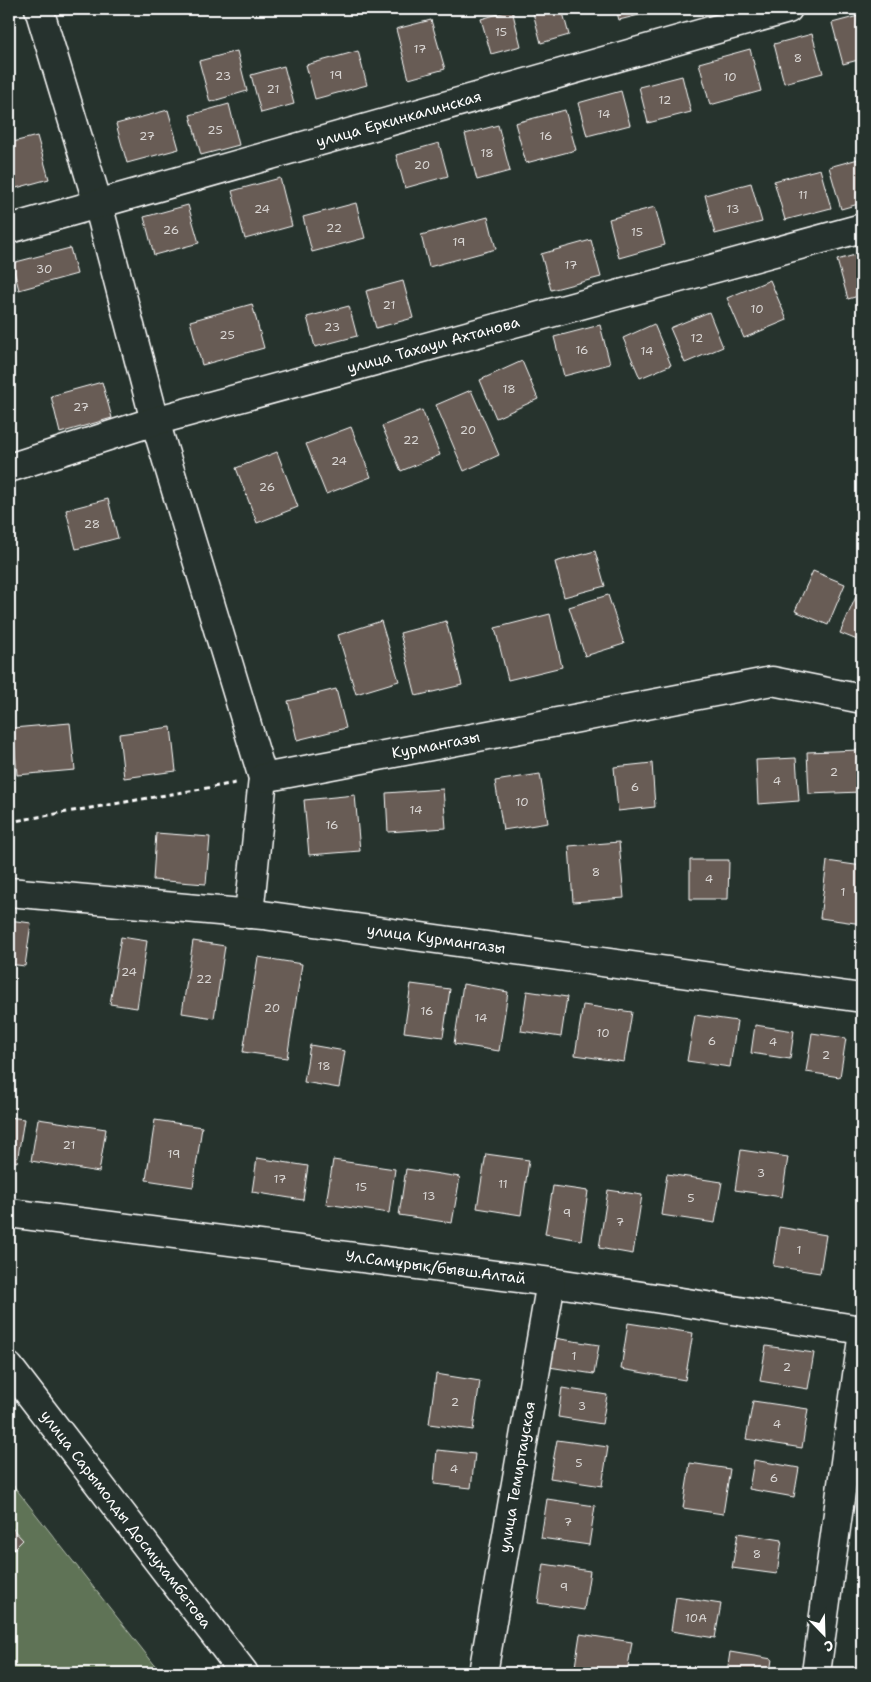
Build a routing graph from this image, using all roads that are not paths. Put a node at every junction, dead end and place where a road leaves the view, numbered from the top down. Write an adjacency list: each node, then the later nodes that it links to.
1 (39, 9): 3 (street)
2 (788, 9): 3 (street, улица Еркинкалинская)
3 (98, 204): 5 (street, улица Еркинкалинская); 6 (street)
4 (862, 228): 6 (street, улица Тахауи Ахтанова)
5 (9, 229)
6 (155, 421): 7 (street, улица Тахауи Ахтанова); 9 (street)
7 (9, 468)
8 (862, 699): 9 (street, Курмангазы)
9 (264, 778): 11 (street)
10 (9, 892): 11 (street, улица Курмангазы)
11 (249, 914): 12 (street, улица Курмангазы)
12 (862, 998)
13 (9, 1213): 14 (street, Ул.Самұрық/бывш.Алтай)
14 (551, 1282): 15 (street, Ул.Самұрық/бывш.Алтай); 19 (street, улица Темиртауская)
15 (862, 1330)
16 (862, 1339): 20 (street)
17 (9, 1367): 18 (street, улица Сарымолды Досмухамбетова)
18 (244, 1673)
19 (483, 1673)
20 (816, 1673)

